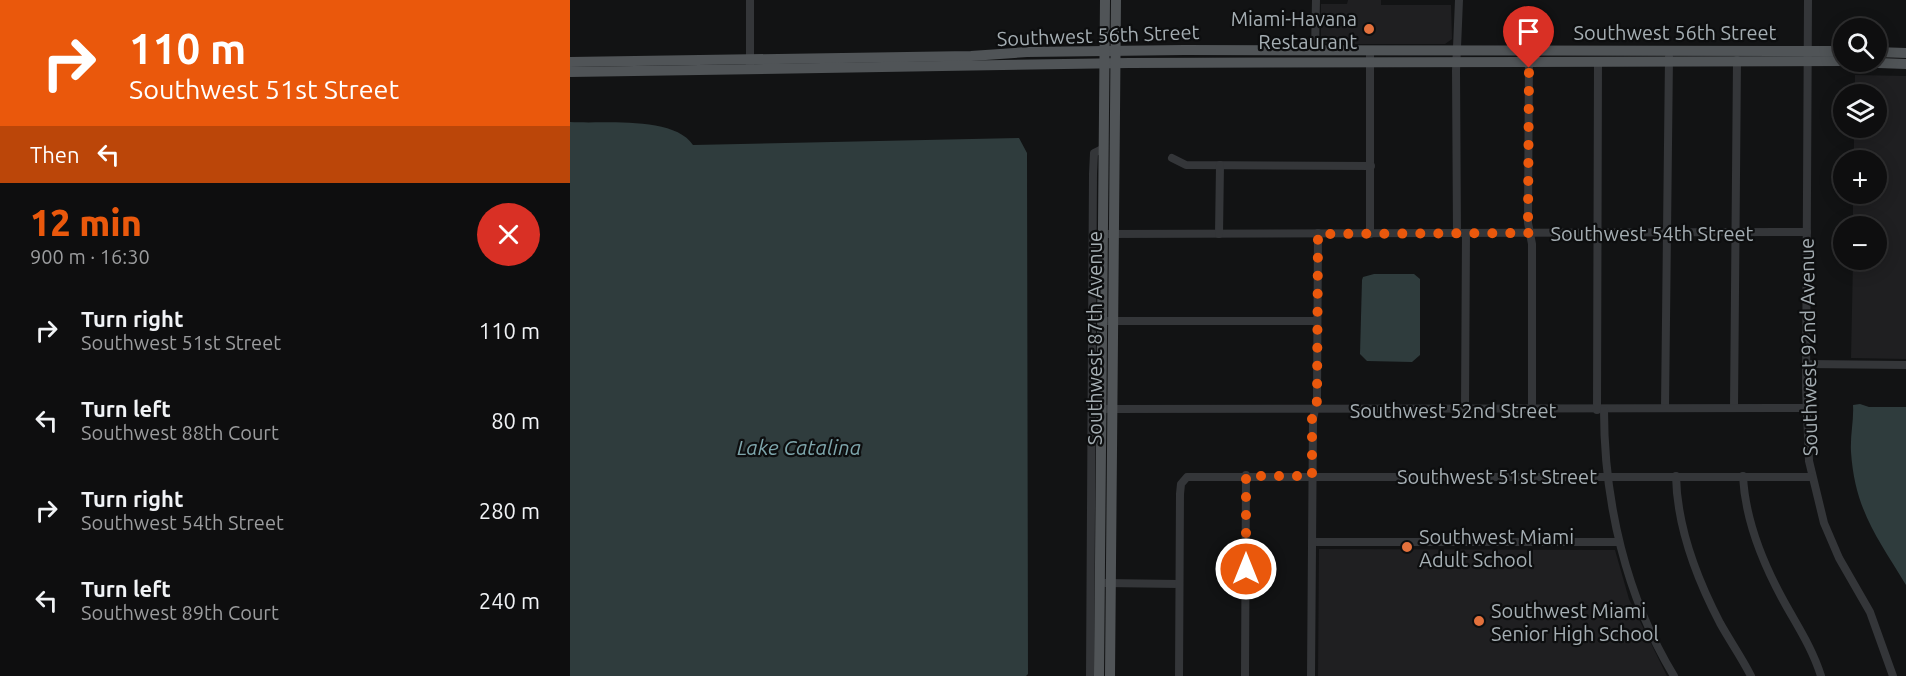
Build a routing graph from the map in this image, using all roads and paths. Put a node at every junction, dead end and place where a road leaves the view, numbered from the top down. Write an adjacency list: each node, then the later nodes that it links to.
1 (750, 0): 24 (street)
2 (1105, 0): 7 (main road, Southwest 87th Avenue)
3 (1116, 0): 7 (main road, Southwest 87th Avenue)
4 (1316, 0): 8 (street)
5 (1459, 0): 15 (street)
6 (1808, 0): 13 (street, Southwest 92nd Avenue)
7 (1111, 51): 8 (main road, Southwest 56th Street); 21 (main road, Southwest 56th Street); 22 (main road, Southwest 87th Avenue)
8 (1315, 51): 14 (main road, Southwest 56th Street)
9 (1833, 52): 13 (main road, Southwest 56th Street)
10 (1887, 52): 11 (main road)
11 (1906, 53)
12 (1669, 55): 13 (main road, Southwest 56th Street); 16 (main road, Southwest 56th Street); 18 (main road, Southwest 56th Street); 19 (main road, Southwest 56th Street); 33 (street)
13 (1808, 55): 17 (main road, Southwest 56th Street); 18 (main road, Southwest 56th Street); 35 (street, Southwest 92nd Avenue)
14 (1370, 56): 15 (main road, Southwest 56th Street); 22 (main road, Southwest 56th Street); 31 (street)
15 (1457, 56): 16 (main road, Southwest 56th Street); 36 (street)
16 (1529, 56): 19 (main road, Southwest 56th Street); 37 (street)
17 (1833, 59)
18 (1737, 60): 34 (street)
19 (1598, 61): 32 (street)
20 (570, 62): 24 (main road, Southwest 56th Street)
21 (898, 62): 22 (main road, Southwest 56th Street); 24 (main road, Southwest 56th Street)
22 (1111, 63): 27 (main road, Southwest 87th Avenue); 29 (main road, Southwest 87th Avenue)
23 (1887, 63): 25 (main road)
24 (750, 64): 26 (main road, Southwest 56th Street)
25 (1906, 64)
26 (570, 72)
27 (1104, 148): 29 (main road); 38 (main road, Southwest 87th Avenue); 60 (street, Southwest 87th Avenue)
28 (1172, 158): 30 (street)
29 (1114, 161): 38 (main road, Southwest 87th Avenue)
30 (1220, 165): 31 (street); 39 (street)
31 (1371, 166): 41 (street)
32 (1598, 232): 33 (street, Southwest 54th Street); 37 (street, Southwest 54th Street); 53 (street)
33 (1667, 232): 34 (street, Southwest 54th Street); 46 (street)
34 (1736, 232): 35 (street, Southwest 54th Street); 47 (street)
35 (1807, 232): 44 (street, Southwest 92nd Avenue)
36 (1462, 233): 37 (street, Southwest 54th Street); 41 (street, Southwest 54th Street); 51 (street)
37 (1530, 233): 52 (street)
38 (1107, 234): 39 (street, Southwest 54th Street); 42 (main road, Southwest 87th Avenue)
39 (1219, 234): 40 (street, Southwest 54th Street)
40 (1318, 234): 41 (street, Southwest 54th Street); 43 (street)
41 (1370, 234)
42 (1106, 321): 43 (street); 49 (main road, Southwest 87th Avenue)
43 (1317, 321): 50 (street)
44 (1806, 364): 45 (street); 48 (street, Southwest 92nd Avenue)
45 (1906, 365)
46 (1665, 408): 47 (street, Southwest 52nd Street); 53 (street, Southwest 52nd Street)
47 (1734, 408): 48 (street, Southwest 52nd Street)
48 (1806, 408): 59 (street, Southwest 92nd Avenue)
49 (1106, 409): 50 (street, Southwest 52nd Street); 60 (main road, Southwest 87th Avenue)
50 (1315, 410): 51 (street, Southwest 52nd Street); 55 (street)
51 (1465, 410): 52 (street, Southwest 52nd Street)
52 (1532, 410): 53 (street, Southwest 52nd Street)
53 (1601, 410): 56 (street)
54 (1246, 476): 55 (street, Southwest 51st Street); 64 (street, Southwest 51st Street); 69 (street)
55 (1312, 476): 56 (street, Southwest 51st Street); 61 (street)
56 (1608, 476): 57 (street, Southwest 51st Street); 62 (street)
57 (1676, 476): 58 (street, Southwest 51st Street); 72 (street)
58 (1743, 476): 59 (street, Southwest 51st Street); 73 (street)
59 (1811, 477): 74 (street, Southwest 92nd Avenue)
60 (1100, 493): 63 (main road, Southwest 87th Avenue); 65 (street, Southwest 87th Avenue)
61 (1312, 542): 62 (street); 70 (street)
62 (1619, 542): 71 (street)
63 (1105, 584): 64 (street); 66 (main road, Southwest 87th Avenue); 67 (main road, Southwest 87th Avenue)
64 (1179, 584): 68 (street)
65 (1090, 676)
66 (1098, 676)
67 (1110, 676)
68 (1179, 676)
69 (1245, 676)
70 (1311, 676)
71 (1674, 676)
72 (1750, 676)
73 (1821, 676)
74 (1893, 676)

